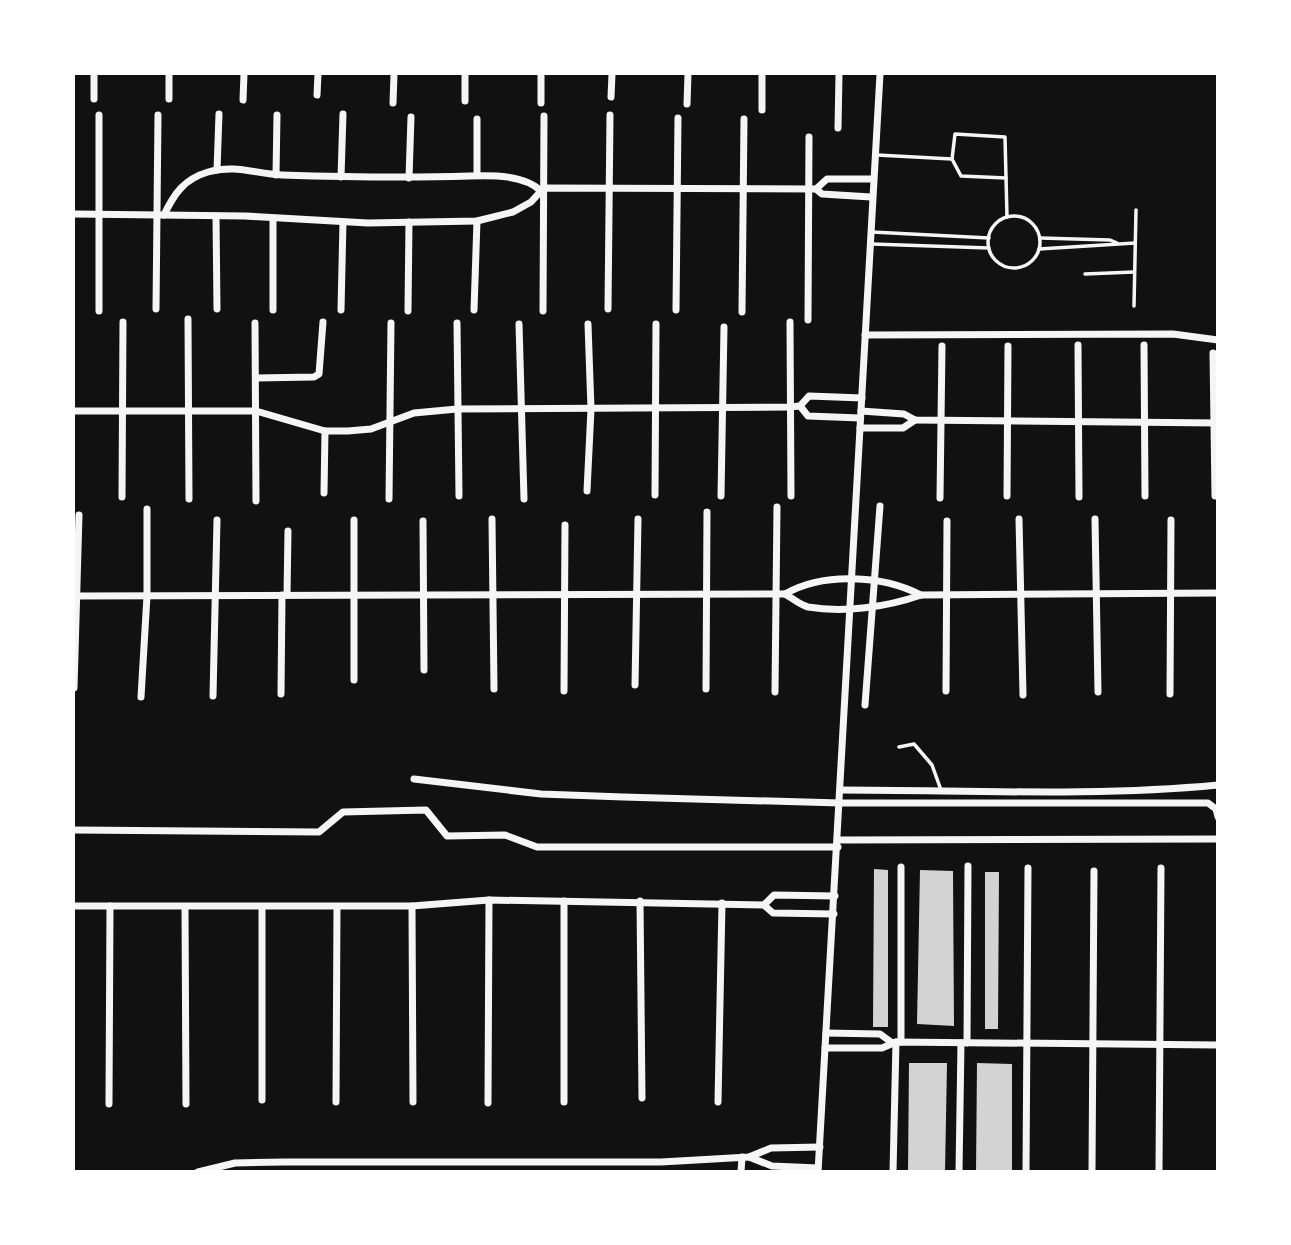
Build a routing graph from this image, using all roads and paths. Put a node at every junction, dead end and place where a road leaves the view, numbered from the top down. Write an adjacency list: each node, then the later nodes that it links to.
1 (94, 74): 15 (street)
2 (169, 74): 16 (street)
3 (244, 74): 17 (street)
4 (318, 74): 13 (street)
5 (394, 74): 19 (street)
6 (465, 74): 18 (street)
7 (541, 74): 20 (street)
8 (612, 74): 14 (street)
9 (688, 74): 21 (street)
10 (762, 74): 22 (street)
11 (839, 74): 34 (street)
12 (880, 74): 36 (street)
13 (317, 95)
14 (611, 97)
15 (94, 99)
16 (169, 99)
17 (243, 100)
18 (465, 101)
19 (393, 103)
20 (541, 103)
21 (687, 104)
22 (762, 110)
23 (219, 114): 38 (street)
24 (343, 114): 41 (street)
25 (99, 115): 53 (street)
26 (158, 115): 54 (street)
27 (277, 115): 39 (street)
28 (544, 116): 45 (street)
29 (610, 116): 46 (street)
30 (411, 117): 42 (street)
31 (678, 118): 47 (street)
32 (477, 119): 40 (street)
33 (744, 119): 48 (street)
34 (838, 128)
35 (809, 137): 49 (street)
36 (875, 155): 37 (lane); 44 (street)
37 (952, 159): 43 (lane); 43 (lane)
38 (218, 170): 39 (street); 54 (street)
39 (276, 175): 41 (street)
40 (477, 175): 42 (street); 45 (street)
41 (341, 177): 42 (street)
42 (409, 178)
43 (1007, 178): 56 (lane)
44 (872, 179): 49 (street); 50 (street)
45 (543, 189): 46 (street); 58 (street); 81 (street)
46 (610, 189): 47 (street); 74 (street)
47 (677, 189): 48 (street); 78 (street)
48 (743, 189): 49 (street); 82 (street)
49 (812, 189): 50 (street); 84 (street)
50 (871, 197): 61 (street)
51 (1136, 211): 65 (lane)
52 (74, 214): 53 (street)
53 (99, 214): 54 (street); 79 (street)
54 (160, 215): 55 (street); 72 (street)
55 (216, 216): 57 (street); 73 (street)
56 (1007, 217): 62 (lane); 63 (lane)
57 (273, 219): 59 (street); 75 (street)
58 (477, 221): 60 (street); 77 (street)
59 (343, 222): 60 (street); 76 (street)
60 (409, 222): 80 (street)
61 (870, 232): 62 (lane); 66 (street)
62 (989, 238): 67 (lane)
63 (1039, 238): 64 (lane); 68 (lane)
64 (1117, 243): 65 (lane); 68 (lane)
65 (1135, 243): 69 (lane)
66 (869, 244): 67 (lane); 95 (street)
67 (989, 248): 68 (lane)
68 (1039, 249)
69 (1134, 272): 70 (lane); 71 (lane)
70 (1085, 274)
71 (1133, 306)
72 (156, 309)
73 (217, 309)
74 (608, 309)
75 (273, 310)
76 (341, 310)
77 (474, 310)
78 (676, 310)
79 (99, 311)
80 (408, 311)
81 (543, 311)
82 (742, 312)
83 (188, 319): 111 (street)
84 (808, 320)
85 (123, 322): 110 (street)
86 (323, 322): 102 (street)
87 (790, 322): 107 (street)
88 (255, 323): 102 (street)
89 (391, 323): 120 (street)
90 (457, 323): 108 (street)
91 (519, 324): 114 (street)
92 (587, 324): 109 (street)
93 (656, 324): 106 (street)
94 (724, 327): 104 (street)
95 (865, 334): 96 (street); 103 (street)
96 (1217, 340)
97 (1078, 345): 119 (street)
98 (1144, 345): 122 (street)
99 (942, 346): 116 (street)
100 (1008, 346): 118 (street)
101 (1213, 353): 121 (street)
102 (256, 378): 113 (street)
103 (862, 398): 105 (street); 115 (street)
104 (723, 405): 106 (street); 107 (street); 129 (street)
105 (800, 406): 107 (street); 115 (street)
106 (656, 407): 109 (street); 127 (street)
107 (789, 407): 130 (street)
108 (457, 409): 114 (street); 120 (street); 128 (street)
109 (591, 409): 114 (street); 125 (street)
110 (123, 410): 111 (street); 112 (street); 134 (street)
111 (189, 410): 113 (street); 137 (street)
112 (74, 411)
113 (256, 411): 124 (street); 140 (street)
114 (522, 411): 139 (street)
115 (860, 414): 117 (street); 123 (street)
116 (942, 420): 117 (street); 118 (street); 136 (street)
117 (915, 421): 123 (street)
118 (1007, 421): 119 (street); 131 (street)
119 (1077, 422): 122 (street); 135 (street)
120 (389, 423): 124 (street); 138 (street)
121 (1215, 423): 122 (street); 133 (street)
122 (1146, 424): 132 (street)
123 (860, 428): 157 (street)
124 (325, 431): 126 (street)
125 (587, 491)
126 (324, 493)
127 (655, 495)
128 (458, 496)
129 (721, 496)
130 (791, 496)
131 (1007, 496)
132 (1145, 496)
133 (1215, 496)
134 (122, 497)
135 (1079, 497)
136 (940, 498)
137 (189, 499)
138 (389, 499)
139 (524, 499)
140 (256, 501)
141 (880, 506): 158 (street)
142 (777, 508): 164 (street)
143 (147, 509): 174 (street)
144 (707, 512): 163 (street)
145 (79, 515): 173 (street)
146 (492, 519): 170 (street)
147 (638, 519): 162 (street)
148 (1019, 519): 172 (street)
149 (1095, 519): 165 (street)
150 (216, 520): 166 (street)
151 (354, 520): 168 (street)
152 (1171, 520): 159 (street)
153 (423, 521): 169 (street)
154 (947, 522): 175 (street)
155 (565, 525): 161 (street)
156 (288, 531): 167 (street)
157 (852, 579): 158 (street); 164 (street); 177 (street)
158 (873, 581): 171 (street); 176 (street)
159 (1170, 593): 160 (street); 165 (street); 189 (street)
160 (1217, 593)
161 (565, 594): 162 (street); 170 (street); 184 (street)
162 (636, 594): 163 (street); 180 (street)
163 (706, 594): 164 (street); 183 (street)
164 (780, 594): 177 (street); 186 (street)
165 (1098, 594): 172 (street); 187 (street)
166 (215, 595): 167 (street); 174 (street); 191 (street)
167 (285, 595): 168 (street); 188 (street)
168 (355, 595): 169 (street); 179 (street)
169 (424, 595): 170 (street); 178 (street)
170 (493, 595): 182 (street)
171 (921, 595): 175 (street); 176 (street)
172 (1022, 595): 175 (street); 190 (street)
173 (75, 596): 174 (street); 181 (street)
174 (146, 596): 192 (street)
175 (948, 596): 185 (street)
176 (871, 606): 177 (street); 193 (street)
177 (850, 609): 197 (street)
178 (424, 670)
179 (354, 680)
180 (635, 685)
181 (74, 688)
182 (494, 689)
183 (705, 690)
184 (564, 691)
185 (946, 691)
186 (775, 692)
187 (1098, 692)
188 (281, 694)
189 (1170, 694)
190 (1023, 695)
191 (214, 696)
192 (141, 697)
193 (865, 705)
194 (899, 747): 198 (lane)
195 (414, 779): 199 (street)
196 (1217, 785): 198 (street)
197 (841, 790): 198 (street); 199 (street)
198 (942, 792)
199 (840, 803): 200 (street); 203 (street)
200 (1217, 817)
201 (74, 831): 203 (street)
202 (1217, 839): 203 (street)
203 (838, 844): 209 (street)
204 (901, 866): 223 (street)
205 (968, 866): 224 (street)
206 (1161, 867): 227 (street)
207 (1028, 868): 225 (street)
208 (1094, 871): 226 (street)
209 (835, 896): 214 (street); 221 (street)
210 (489, 900): 211 (street); 218 (street); 236 (street)
211 (564, 901): 212 (street); 234 (street)
212 (640, 901): 213 (street); 230 (street)
213 (722, 903): 214 (street); 235 (street)
214 (764, 905): 221 (street)
215 (74, 906): 216 (street)
216 (110, 906): 219 (street); 237 (street)
217 (262, 906): 219 (street); 220 (street); 231 (street)
218 (412, 906): 220 (street); 233 (street)
219 (184, 907): 238 (street)
220 (337, 907): 232 (street)
221 (834, 914): 222 (street)
222 (826, 1033): 223 (street); 229 (street)
223 (896, 1042): 224 (street); 229 (street); 255 (street)
224 (964, 1043): 225 (street); 256 (street)
225 (1027, 1043): 226 (street); 257 (street)
226 (1094, 1044): 227 (street); 258 (street)
227 (1159, 1044): 228 (street); 259 (street)
228 (1217, 1045)
229 (825, 1048): 239 (street)
230 (642, 1098)
231 (262, 1100)
232 (336, 1102)
233 (413, 1102)
234 (564, 1102)
235 (718, 1102)
236 (488, 1103)
237 (109, 1104)
238 (186, 1104)
239 (820, 1147): 240 (street); 248 (street)
240 (745, 1157): 244 (street); 248 (street); 254 (street)
241 (285, 1162): 242 (street); 247 (street); 250 (street)
242 (360, 1162): 245 (street); 251 (street)
243 (579, 1162): 244 (street); 246 (street); 252 (street)
244 (661, 1162): 253 (street)
245 (435, 1167): 246 (street)
246 (512, 1167)
247 (211, 1170): 249 (street)
248 (818, 1170)
249 (198, 1171)
250 (285, 1171)
251 (360, 1171)
252 (580, 1171)
253 (661, 1171)
254 (741, 1171)
255 (893, 1171)
256 (959, 1171)
257 (1026, 1171)
258 (1092, 1171)
259 (1159, 1171)

